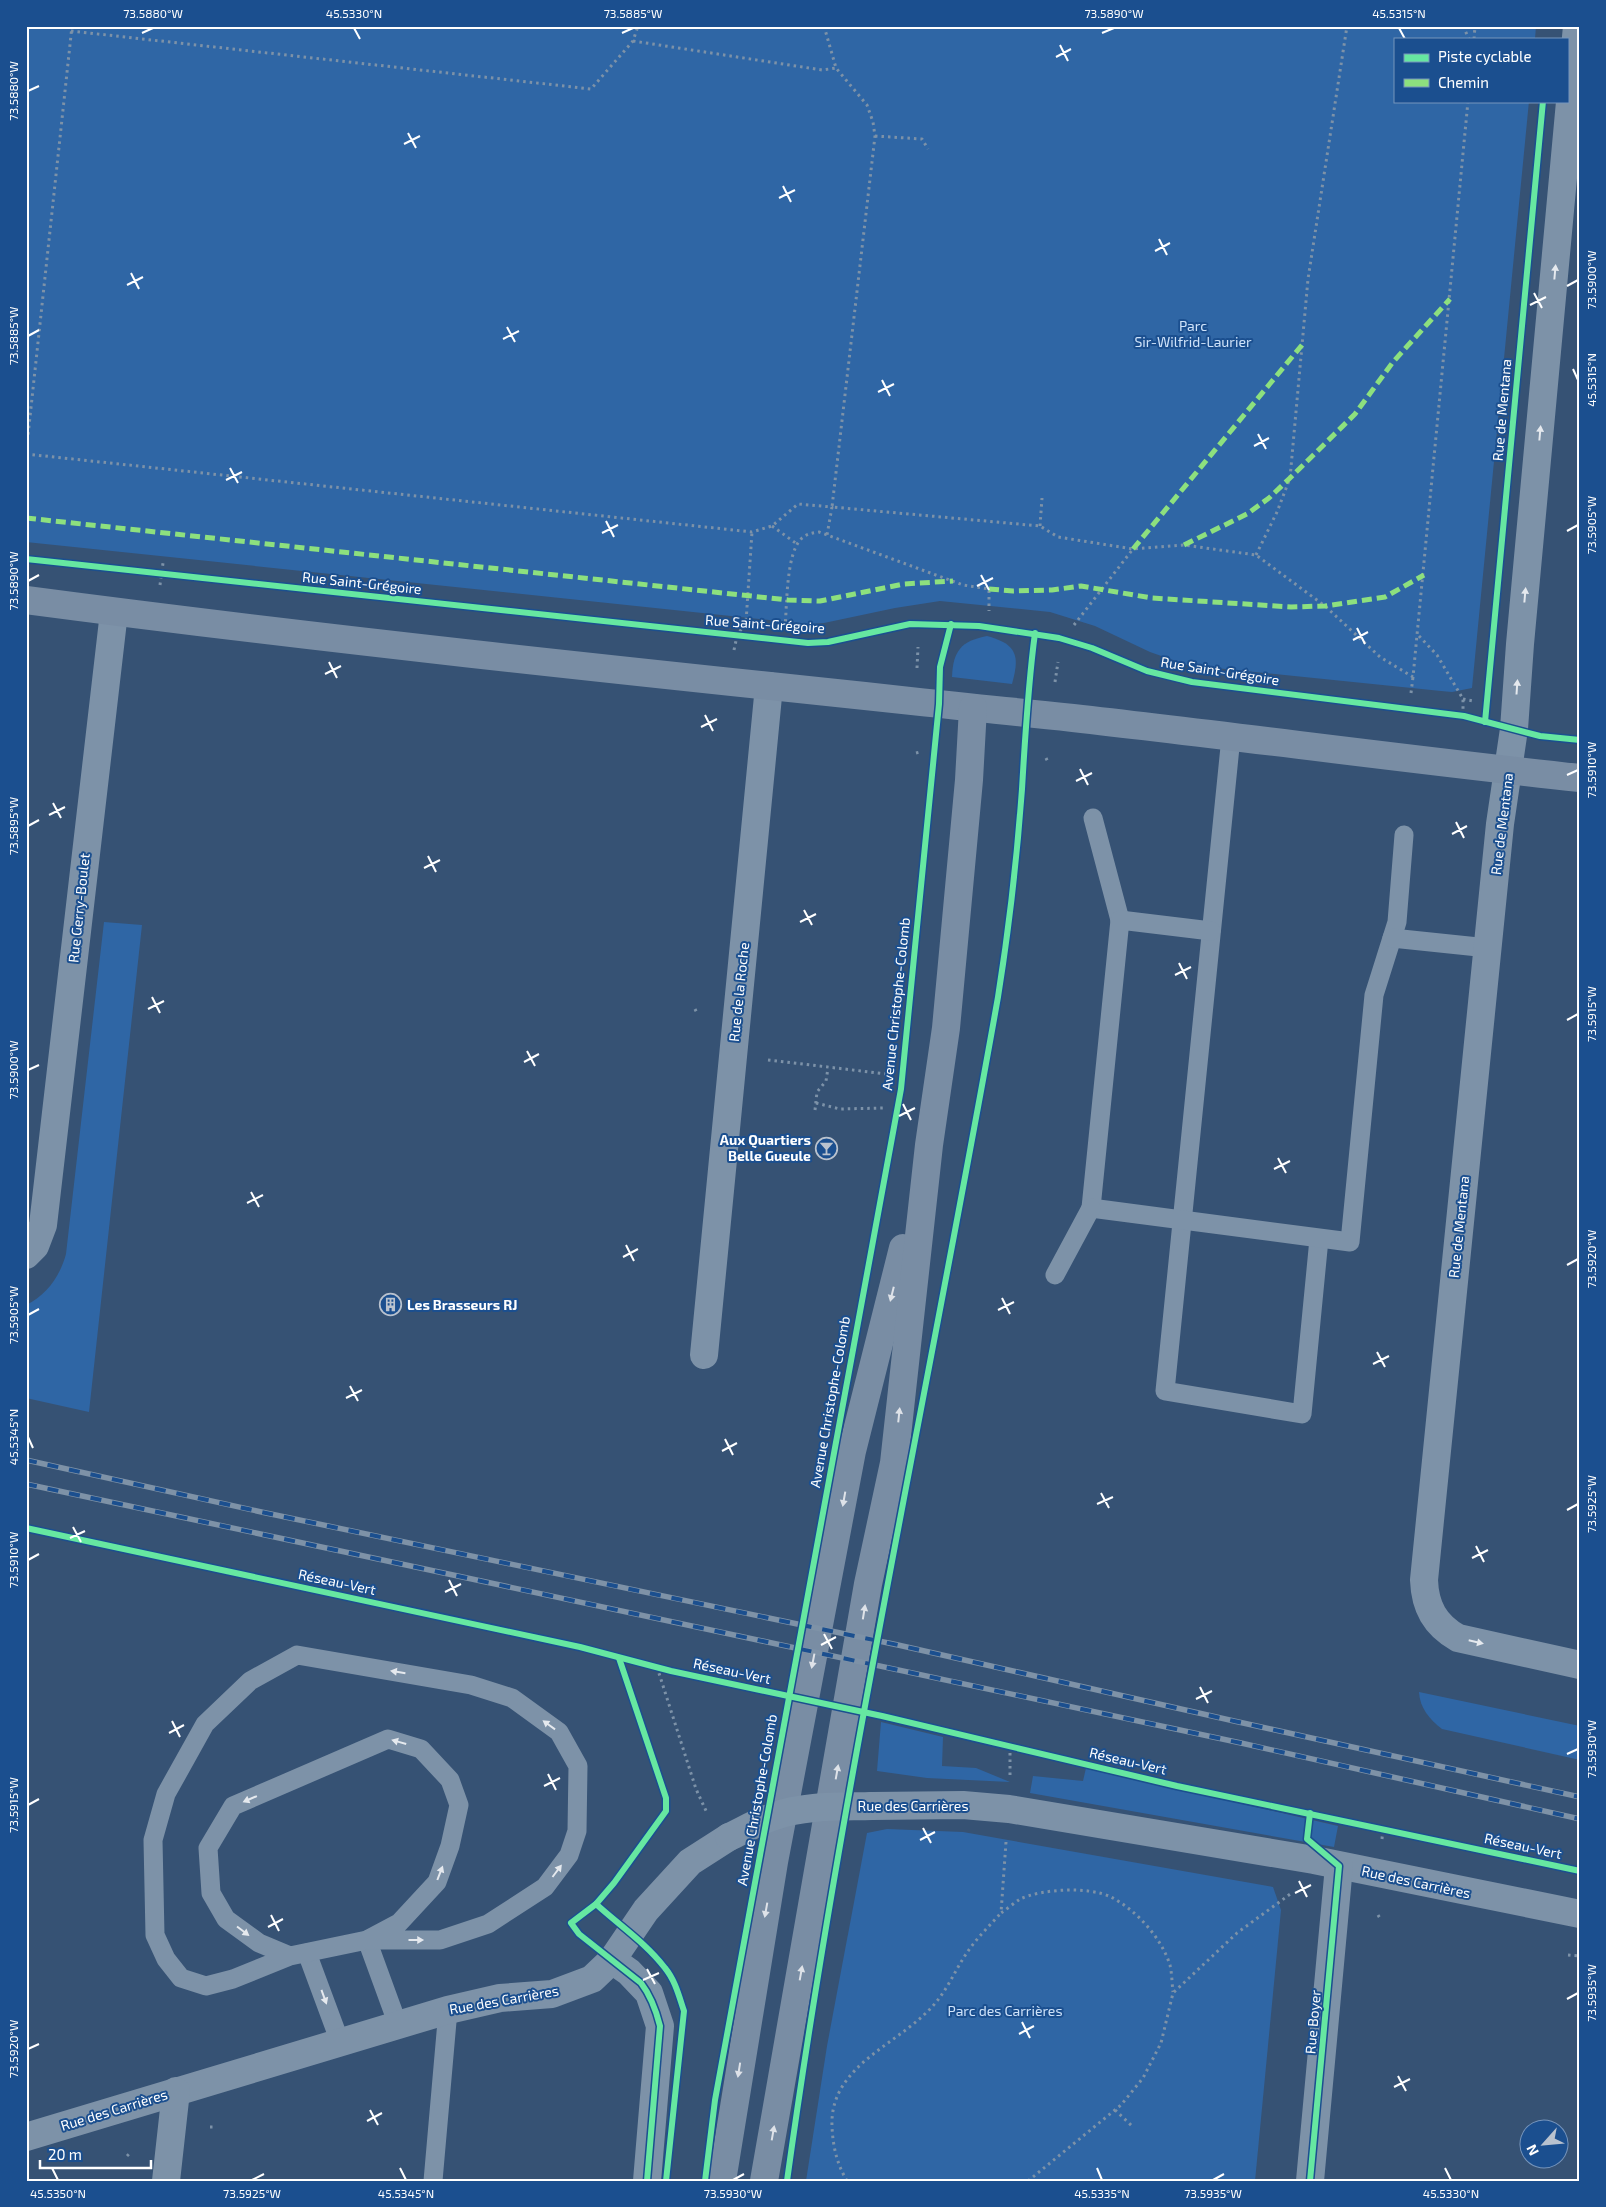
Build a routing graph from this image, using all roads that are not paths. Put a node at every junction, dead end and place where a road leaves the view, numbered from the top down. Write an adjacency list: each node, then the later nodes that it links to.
1 (1577, 26): 7 (street, Rue de Mentana, one-way to 1)
2 (26, 600): 3 (main road)
3 (114, 612): 4 (main road); 19 (street, Rue Gerry-Boulet)
4 (769, 686): 5 (main road); 21 (street, Rue de la Roche)
5 (973, 708): 6 (main road); 15 (main road, Avenue Christophe-Colomb)
6 (1231, 737): 7 (main road); 12 (lane)
7 (1508, 770): 8 (main road); 14 (street, Rue de Mentana)
8 (1580, 778)
9 (1093, 818): 11 (lane)
10 (1404, 835): 13 (lane)
11 (1120, 920): 12 (lane); 16 (lane)
12 (1211, 931): 17 (lane)
13 (1392, 938): 14 (lane); 18 (lane)
14 (1488, 948): 22 (street, Rue de Mentana, one-way to 22)
15 (929, 1145): 36 (main road, Avenue Christophe-Colomb, one-way to 36); 37 (main road, Avenue Christophe-Colomb, one-way to 15)
16 (1091, 1208): 17 (lane); 20 (lane)
17 (1182, 1220): 18 (lane); 18 (lane)
18 (1319, 1239)
19 (26, 1255)
20 (1055, 1275)
21 (704, 1355)
22 (1580, 1665)
23 (1339, 1866): 24 (street, Rue des Carrières); 27 (street, Rue des Carrières, bridge); 38 (street, Rue Boyer)
24 (1580, 1914)
25 (367, 1940): 26 (lane); 26 (lane, one-way to 26); 26 (lane, one-way to 26); 29 (lane)
26 (298, 1955): 30 (lane, one-way to 30)
27 (612, 1960): 28 (street, Rue des Carrières); 35 (street)
28 (448, 2010): 29 (street, Rue des Carrières); 34 (lane)
29 (398, 2025): 30 (street, Rue des Carrières)
30 (340, 2042): 31 (street, Rue des Carrières)
31 (176, 2091): 32 (street, Rue des Carrières); 33 (street)
32 (26, 2136)
33 (166, 2181)
34 (433, 2181)
35 (647, 2181)
36 (722, 2181)
37 (764, 2181)
38 (1310, 2181)

